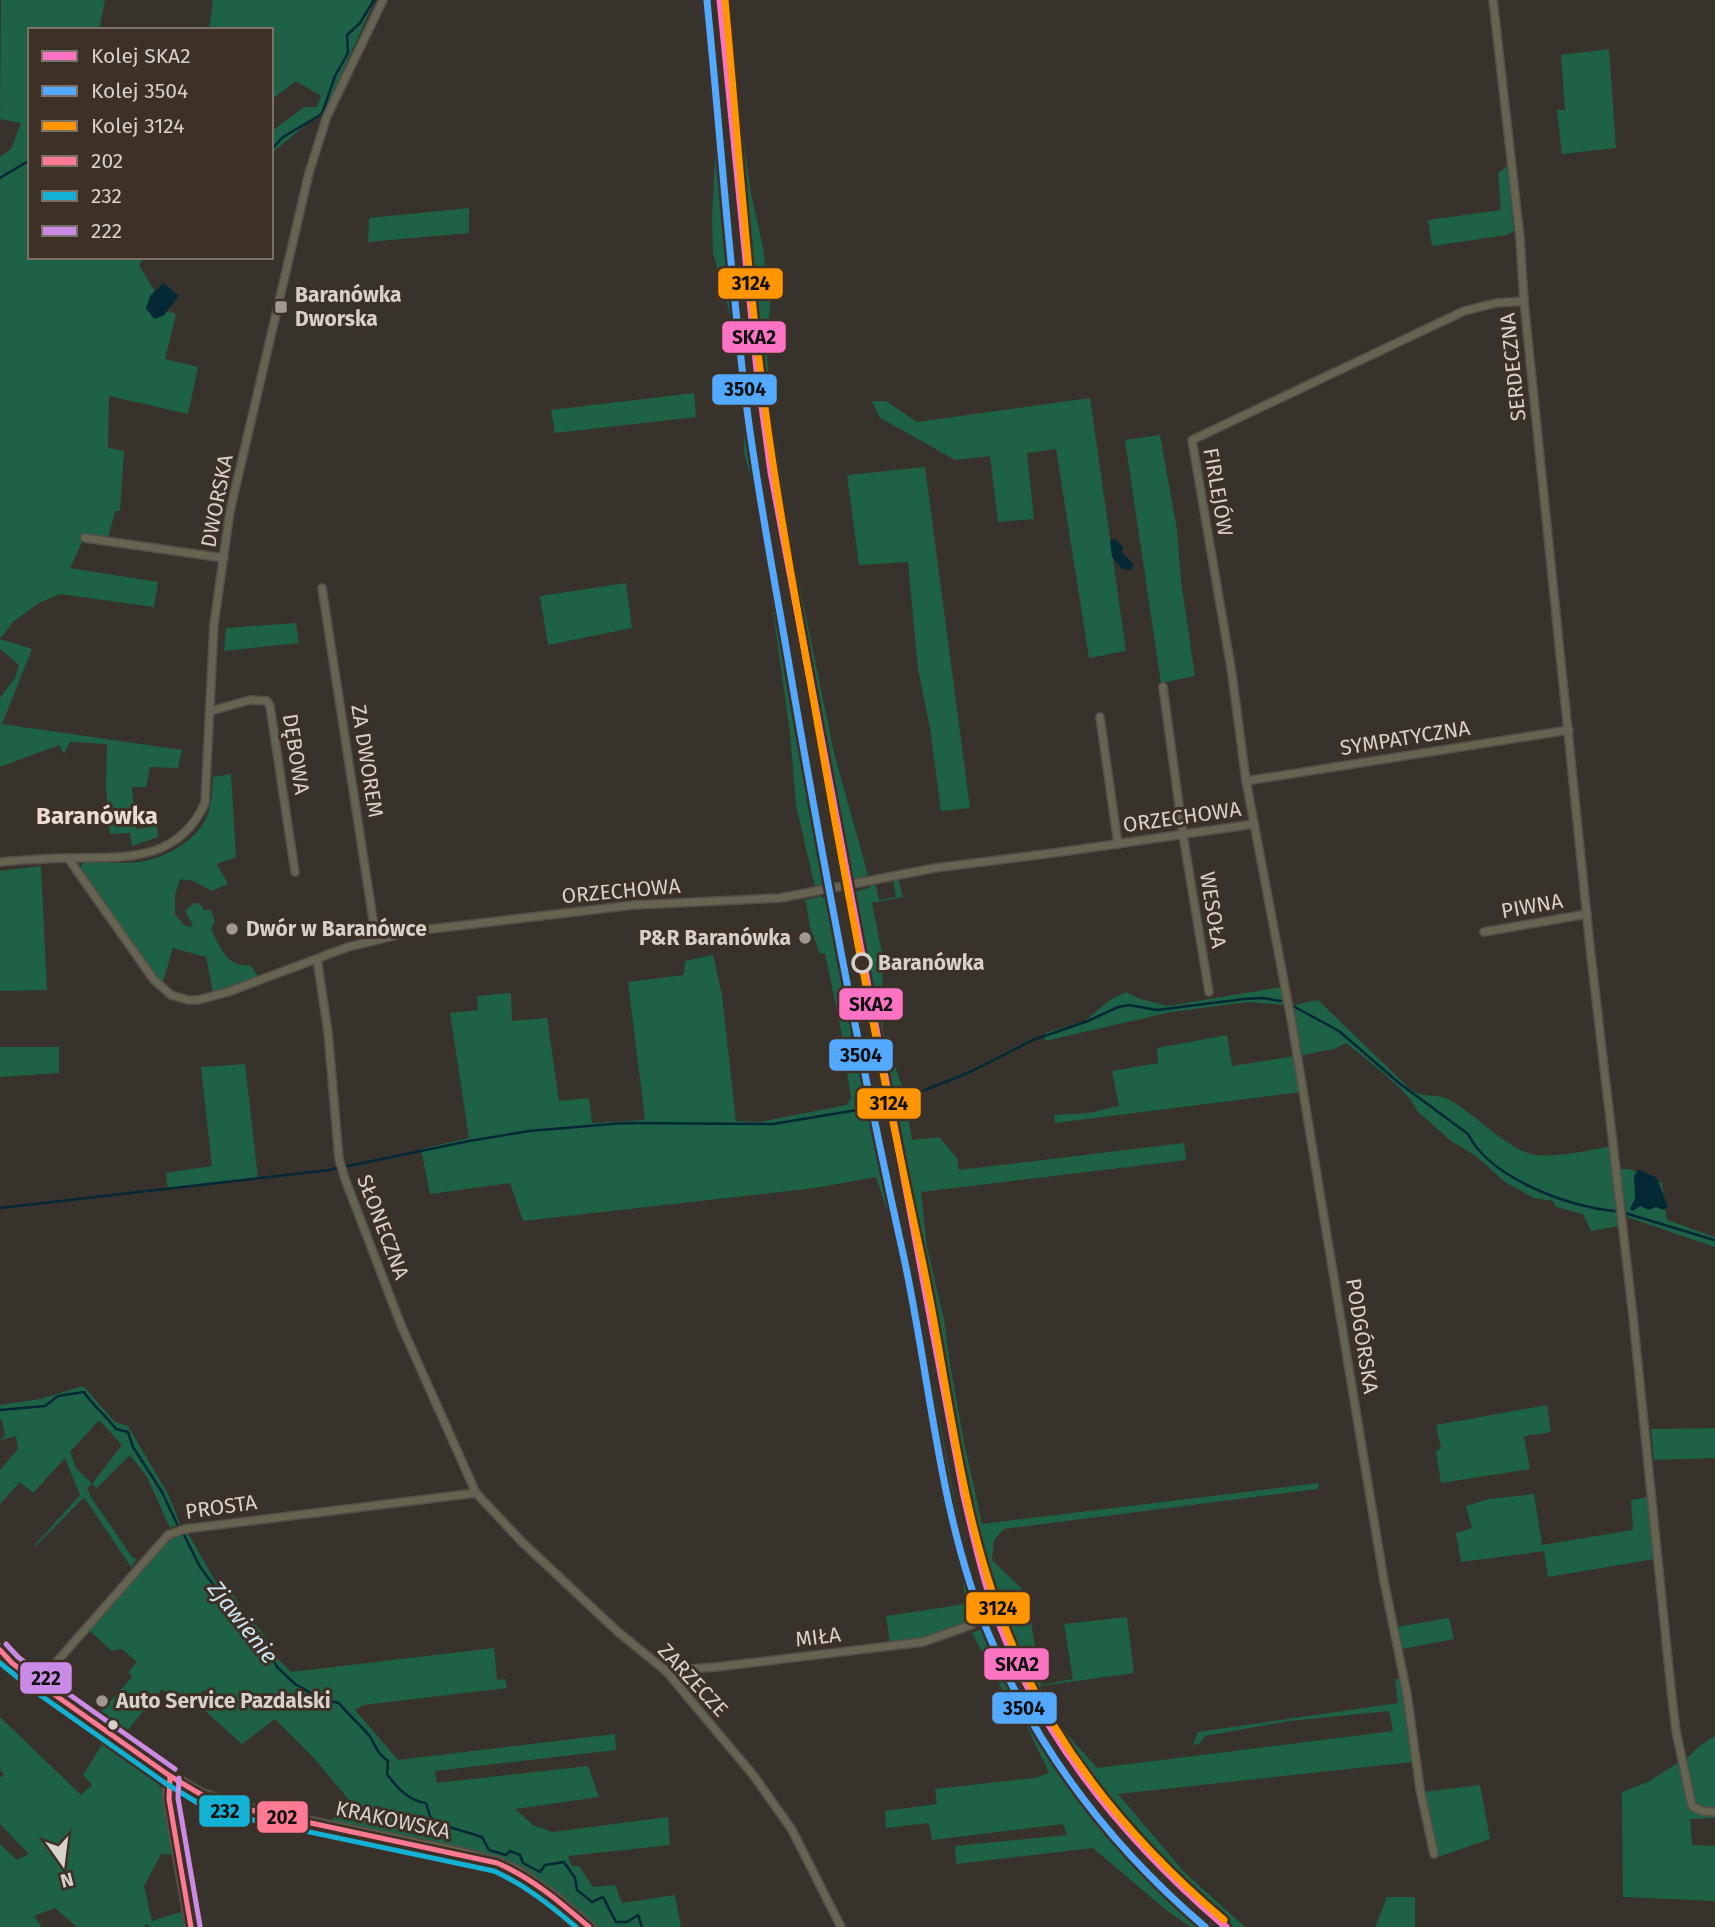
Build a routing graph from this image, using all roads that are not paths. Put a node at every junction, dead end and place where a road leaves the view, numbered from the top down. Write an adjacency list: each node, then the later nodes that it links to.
1 (383, 0): 5 (street, DWORSKA)
2 (1493, 0): 3 (street, SERDECZNA)
3 (1524, 301): 10 (street, SERDECZNA); 11 (street, FIRLEJÓW)
4 (85, 538): 5 (street)
5 (224, 558): 8 (street, DWORSKA)
6 (322, 588): 20 (street, ZA DWOREM)
7 (1163, 687): 13 (street, WESOŁA)
8 (210, 711): 15 (street, DWORSKA); 17 (street, DĘBOWA)
9 (1100, 717): 14 (street)
10 (1569, 730): 11 (street, SYMPATYCZNA); 18 (street, SERDECZNA)
11 (1246, 782): 12 (street, FIRLEJÓW)
12 (1254, 824): 13 (street, ORZECHOWA); 30 (street, PODGÓRSKA)
13 (1183, 835): 14 (street, ORZECHOWA); 22 (street, WESOŁA)
14 (1118, 844): 20 (street, ORZECHOWA)
15 (68, 858): 16 (street, DWORSKA); 21 (street, ORZECHOWA)
16 (0, 862)
17 (295, 872)
18 (1587, 914): 19 (street, PIWNA); 29 (street, SERDECZNA)
19 (1484, 932)
20 (376, 939): 21 (street, ORZECHOWA)
21 (317, 959): 23 (street, SŁONECZNA)
22 (1209, 992)
23 (476, 1493): 26 (street, ZARZECZE); 27 (street, PROSTA)
24 (971, 1625): 26 (street, MIŁA)
25 (0, 1650): 27 (street, KRAKOWSKA)
26 (666, 1671): 33 (street, ZARZECZE)
27 (38, 1683): 28 (street, KRAKOWSKA)
28 (170, 1776): 31 (street); 32 (street, KRAKOWSKA)
29 (1715, 1812)
30 (1434, 1854)
31 (191, 1927)
32 (589, 1927)
33 (842, 1927)

